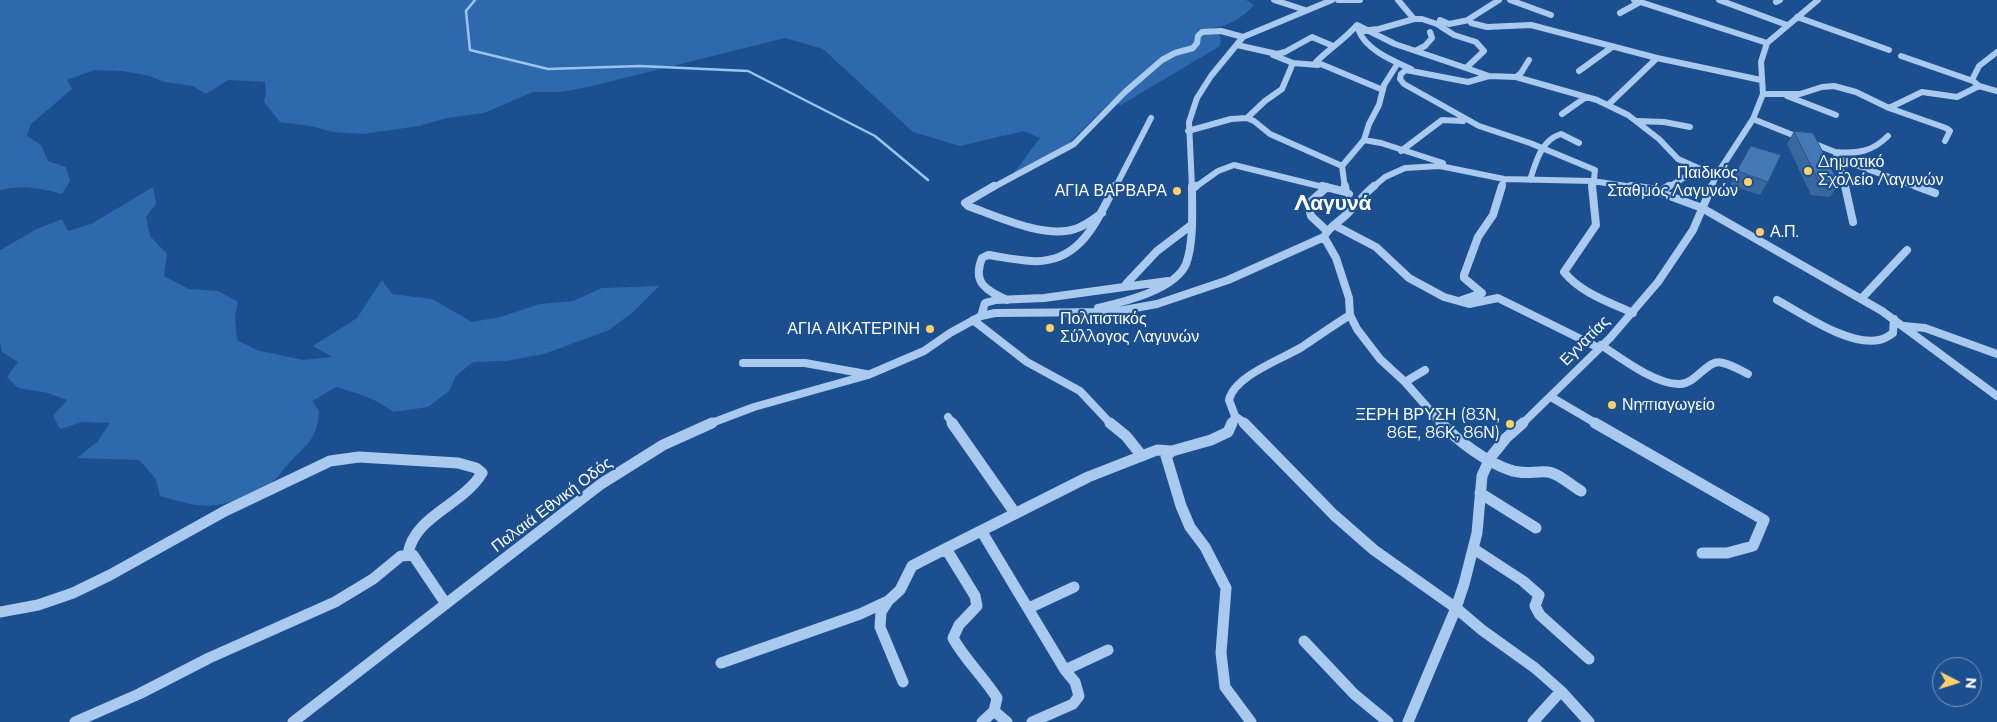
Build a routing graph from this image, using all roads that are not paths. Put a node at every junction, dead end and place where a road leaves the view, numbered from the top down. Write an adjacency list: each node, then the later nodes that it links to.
1 (1274, 0): 11 (street)
2 (1332, 0): 11 (street)
3 (1338, 0): 4 (street)
4 (1360, 0)
5 (1398, 0): 15 (street)
6 (1500, 0): 16 (street)
7 (1510, 0): 13 (street)
8 (1718, 0): 17 (street)
9 (1818, 0): 14 (street)
10 (1637, 1): 12 (street); 22 (street)
11 (1305, 10): 21 (street)
12 (1620, 12)
13 (1551, 15)
14 (1797, 17): 17 (street); 27 (street)
15 (1414, 19): 18 (street); 19 (street)
16 (1468, 20): 18 (street); 25 (street)
17 (1787, 25): 22 (street)
18 (1448, 27): 36 (street)
19 (1371, 30): 24 (street); 26 (street); 34 (street)
20 (1430, 32): 26 (street)
21 (1243, 37): 23 (street); 83 (street)
22 (1767, 43): 42 (street, Εγνατίας)
23 (1237, 45): 29 (street); 61 (street)
24 (1333, 46): 29 (street); 35 (street)
25 (1612, 47): 31 (street); 37 (street)
26 (1417, 50): 36 (street)
27 (1889, 50)
28 (1997, 52): 43 (street)
29 (1270, 53): 33 (street)
30 (1901, 56): 43 (street)
31 (1657, 58): 42 (street); 51 (street)
32 (1529, 60): 40 (street)
33 (1293, 63): 35 (street); 56 (street)
34 (1398, 63): 38 (street); 41 (street)
35 (1318, 65): 46 (street)
36 (1466, 68): 39 (street)
37 (1579, 71)
38 (1418, 72): 39 (street); 44 (street)
39 (1490, 76): 40 (street)
40 (1516, 77): 50 (street)
41 (1388, 78): 44 (street); 46 (street)
42 (1761, 80): 48 (street, Εγνατίας)
43 (1973, 81): 45 (street)
44 (1404, 84): 59 (street)
45 (1979, 86): 47 (street); 52 (street)
46 (1383, 90): 63 (street)
47 (1997, 91)
48 (1762, 94): 49 (street); 57 (street, Εγνατίας)
49 (1784, 95): 52 (street); 54 (street)
50 (1586, 97): 51 (street); 53 (street)
51 (1609, 104): 58 (street)
52 (1888, 108): 64 (street)
53 (1562, 114)
54 (1836, 115)
55 (1151, 118): 83 (street)
56 (1247, 118): 61 (street); 69 (street)
57 (1753, 119): 68 (street); 72 (street, Εγνατίας)
58 (1637, 121): 60 (street); 71 (street)
59 (1468, 122): 66 (street); 67 (street)
60 (1690, 128)
61 (1188, 131): 77 (street)
62 (1888, 136): 68 (street)
63 (1364, 140): 67 (street); 69 (street)
64 (1945, 141)
65 (1579, 143): 66 (street)
66 (1542, 148): 74 (street); 75 (street)
67 (1402, 151): 70 (street)
68 (1837, 155): 80 (street); 84 (street)
69 (1342, 166): 79 (street)
70 (1453, 168): 73 (street); 81 (street)
71 (1698, 169): 72 (street); 78 (street)
72 (1716, 176): 82 (street, Εγνατίας)
73 (1504, 178): 74 (street); 91 (street)
74 (1530, 180): 75 (street)
75 (1592, 181): 78 (street); 96 (street)
76 (1327, 188): 77 (street); 79 (street); 87 (street)
77 (1192, 189): 86 (street)
78 (1661, 191): 82 (street)
79 (1346, 192): 81 (street)
80 (1935, 193)
81 (1359, 199): 85 (street)
82 (1702, 208): 92 (street); 96 (street, Εγνατίας)
83 (1102, 213): 93 (street)
84 (1853, 222)
85 (1334, 225): 87 (street); 91 (street)
86 (1190, 226): 89 (street); 90 (street)
87 (1325, 234): 95 (street); 97 (street)
88 (1906, 250): 92 (street)
89 (1171, 281): 90 (street); 95 (street)
90 (1126, 284): 93 (street)
91 (1484, 295): 101 (street)
92 (1860, 299): 99 (street)
93 (1007, 300): 98 (street)
94 (1777, 300): 99 (street)
95 (1088, 311): 98 (street, Παλαιά Εθνική Οδός)
96 (1633, 313): 101 (street, Εγνατίας)
97 (1350, 315): 107 (street); 110 (street)
98 (977, 318): 106 (street, Παλαιά Εθνική Οδός); 113 (street)
99 (1894, 320): 100 (street)
100 (1904, 326): 102 (street); 108 (street)
101 (1600, 346): 105 (street); 109 (street, Εγνατίας)
102 (1997, 354)
103 (743, 363): 106 (street)
104 (1425, 370): 107 (street)
105 (1748, 374)
106 (868, 375): 126 (street, Παλαιά Εθνική Οδός)
107 (1405, 382): 114 (street)
108 (1997, 396)
109 (1551, 397): 114 (street, Εγνατίας); 122 (street)
110 (1235, 416): 112 (street); 128 (street)
111 (948, 417): 117 (street)
112 (1172, 451): 113 (street); 143 (street)
113 (1142, 456): 117 (street)
114 (1490, 458): 115 (street); 116 (street, Εγνατίας)
115 (1581, 492)
116 (1480, 493): 118 (street); 120 (street, Εγνατίας)
117 (1015, 514): 119 (street)
118 (1536, 528)
119 (982, 532): 121 (street); 127 (street)
120 (1474, 548): 128 (street, Εγνατίας); 132 (street)
121 (942, 550): 125 (street); 137 (street)
122 (1702, 553)
123 (408, 554): 126 (street); 129 (street); 138 (street)
124 (1074, 588): 127 (street)
125 (888, 601): 133 (street); 135 (street)
126 (446, 604): 139 (street, Παλαιά Εθνική Οδός)
127 (1029, 608): 134 (street)
128 (1456, 608): 136 (street); 145 (street, Εγνατίας)
129 (0, 612)
130 (1304, 641): 144 (street)
131 (1108, 650): 134 (street)
132 (1589, 659)
133 (721, 663)
134 (1065, 670): 142 (street)
135 (903, 682)
136 (1561, 690): 146 (street); 147 (street)
137 (994, 711): 140 (street); 141 (street)
138 (76, 722)
139 (292, 722)
140 (982, 722)
141 (1007, 722)
142 (1032, 722)
143 (1251, 722)
144 (1388, 722)
145 (1408, 722)
146 (1533, 722)
147 (1589, 722)

